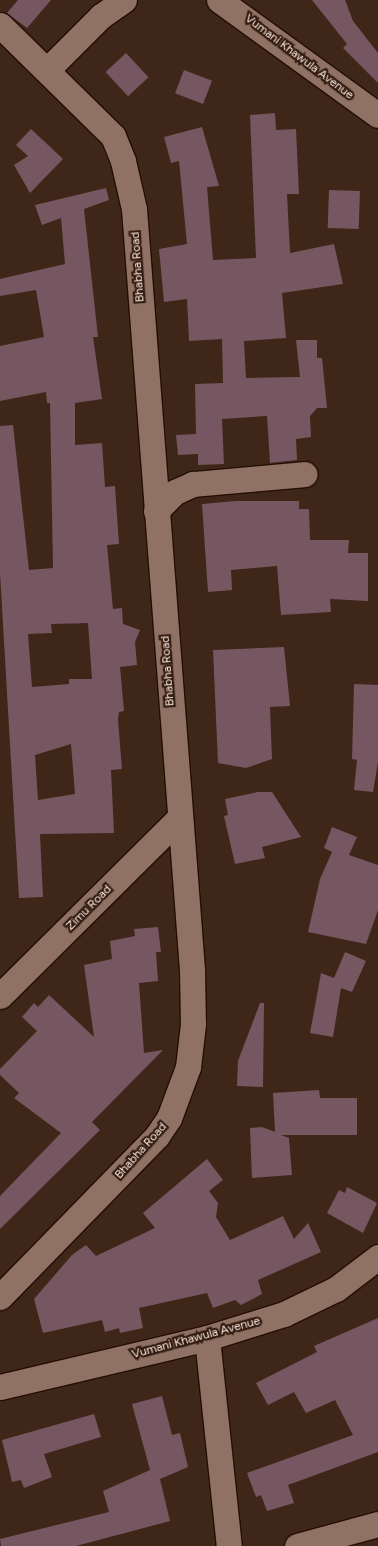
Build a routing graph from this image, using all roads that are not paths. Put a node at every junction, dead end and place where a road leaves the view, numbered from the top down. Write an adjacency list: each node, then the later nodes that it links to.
1 (124, 0): 4 (street)
2 (219, 0): 5 (street, Vumani Khawula Avenue)
3 (0, 25): 4 (street, Bhabha Road)
4 (48, 69): 7 (street, Bhabha Road)
5 (378, 116)
6 (305, 474): 7 (street)
7 (156, 511): 8 (street, Bhabha Road)
8 (178, 819): 9 (street, Zimu Road); 11 (street, Bhabha Road)
9 (0, 996)
10 (378, 1257): 12 (street, Vumani Khawula Avenue)
11 (0, 1296)
12 (206, 1338): 13 (street, Vumani Khawula Avenue); 15 (street)
13 (0, 1387)
14 (378, 1524): 16 (street)
15 (229, 1546)
16 (297, 1546)

